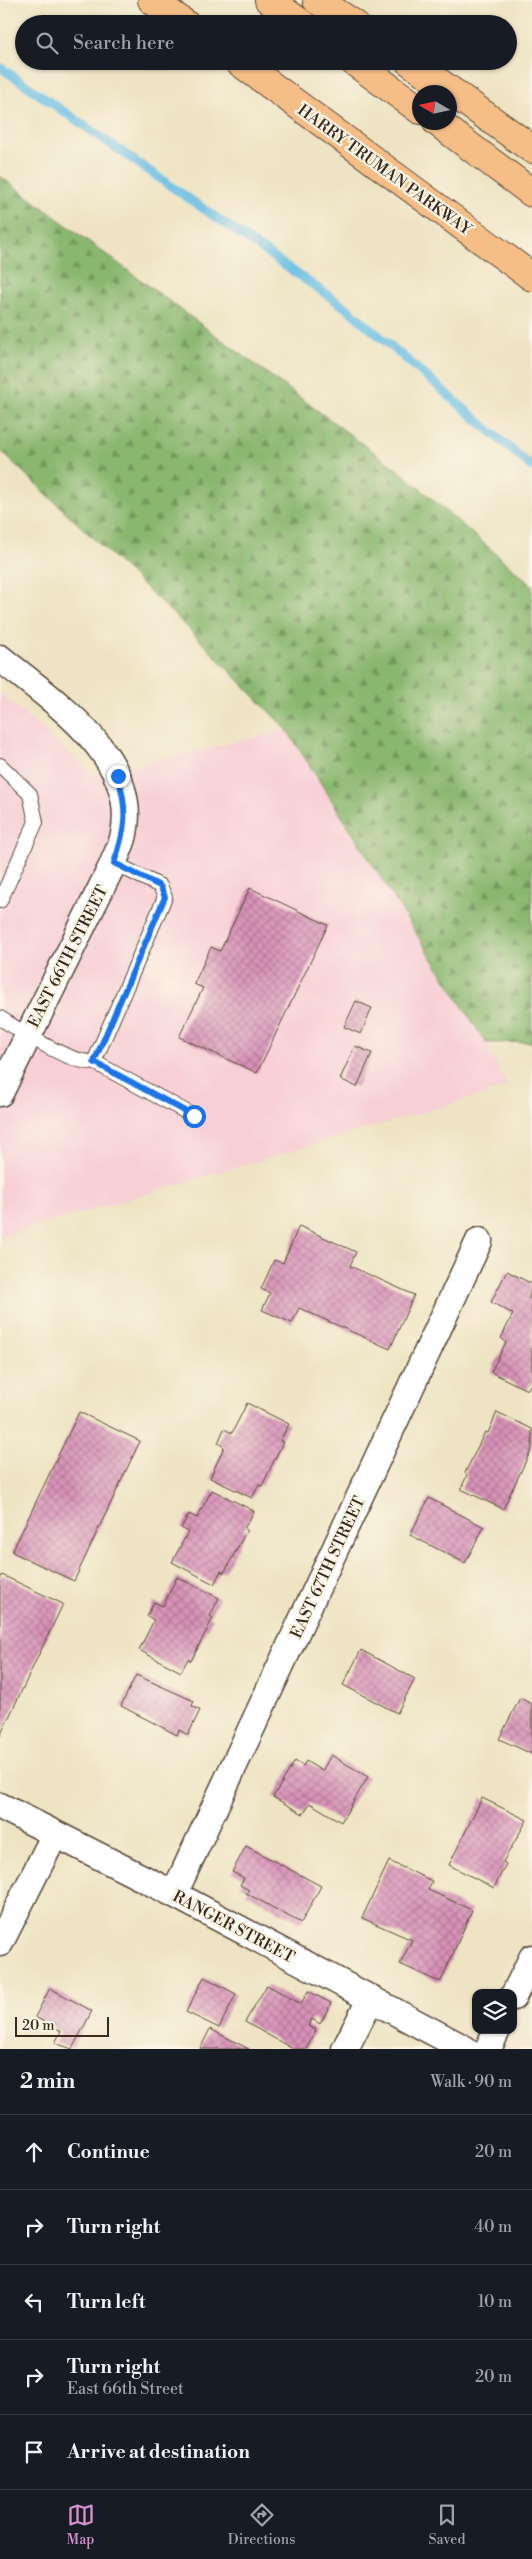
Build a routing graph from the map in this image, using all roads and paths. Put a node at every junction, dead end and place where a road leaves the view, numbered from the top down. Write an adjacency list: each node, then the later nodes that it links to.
1 (152, 0): 4 (highway)
2 (269, 0): 5 (highway)
3 (317, 0): 6 (highway)
4 (173, 15)
5 (290, 15)
6 (340, 15)
7 (250, 70): 14 (highway, HARRY TRUMAN PARKWAY)
8 (365, 70): 10 (highway)
9 (422, 70): 12 (highway)
10 (412, 104)
11 (448, 130): 13 (highway)
12 (532, 149)
13 (532, 193)
14 (476, 236): 15 (highway, HARRY TRUMAN PARKWAY); 16 (highway)
15 (532, 277)
16 (532, 285)
17 (0, 658): 19 (street, EAST 66TH STREET)
18 (0, 766): 20 (lane)
19 (114, 863): 22 (street, EAST 66TH STREET); 23 (lane)
20 (0, 901)
21 (0, 1018): 22 (lane)
22 (28, 1035): 23 (lane); 24 (street, EAST 66TH STREET)
23 (94, 1062): 25 (lane)
24 (0, 1093)
25 (194, 1116)
26 (479, 1241): 29 (street, EAST 67TH STREET)
27 (0, 1806): 28 (street, RANGER STREET)
28 (55, 1834): 29 (street, RANGER STREET); 30 (street)
29 (174, 1894): 33 (street, RANGER STREET)
30 (0, 1943)
31 (532, 1958): 32 (street)
32 (517, 1989)
33 (371, 1998): 35 (street); 36 (street, RANGER STREET)
34 (495, 2034): 37 (street)
35 (345, 2049)
36 (465, 2049)
37 (488, 2049)

